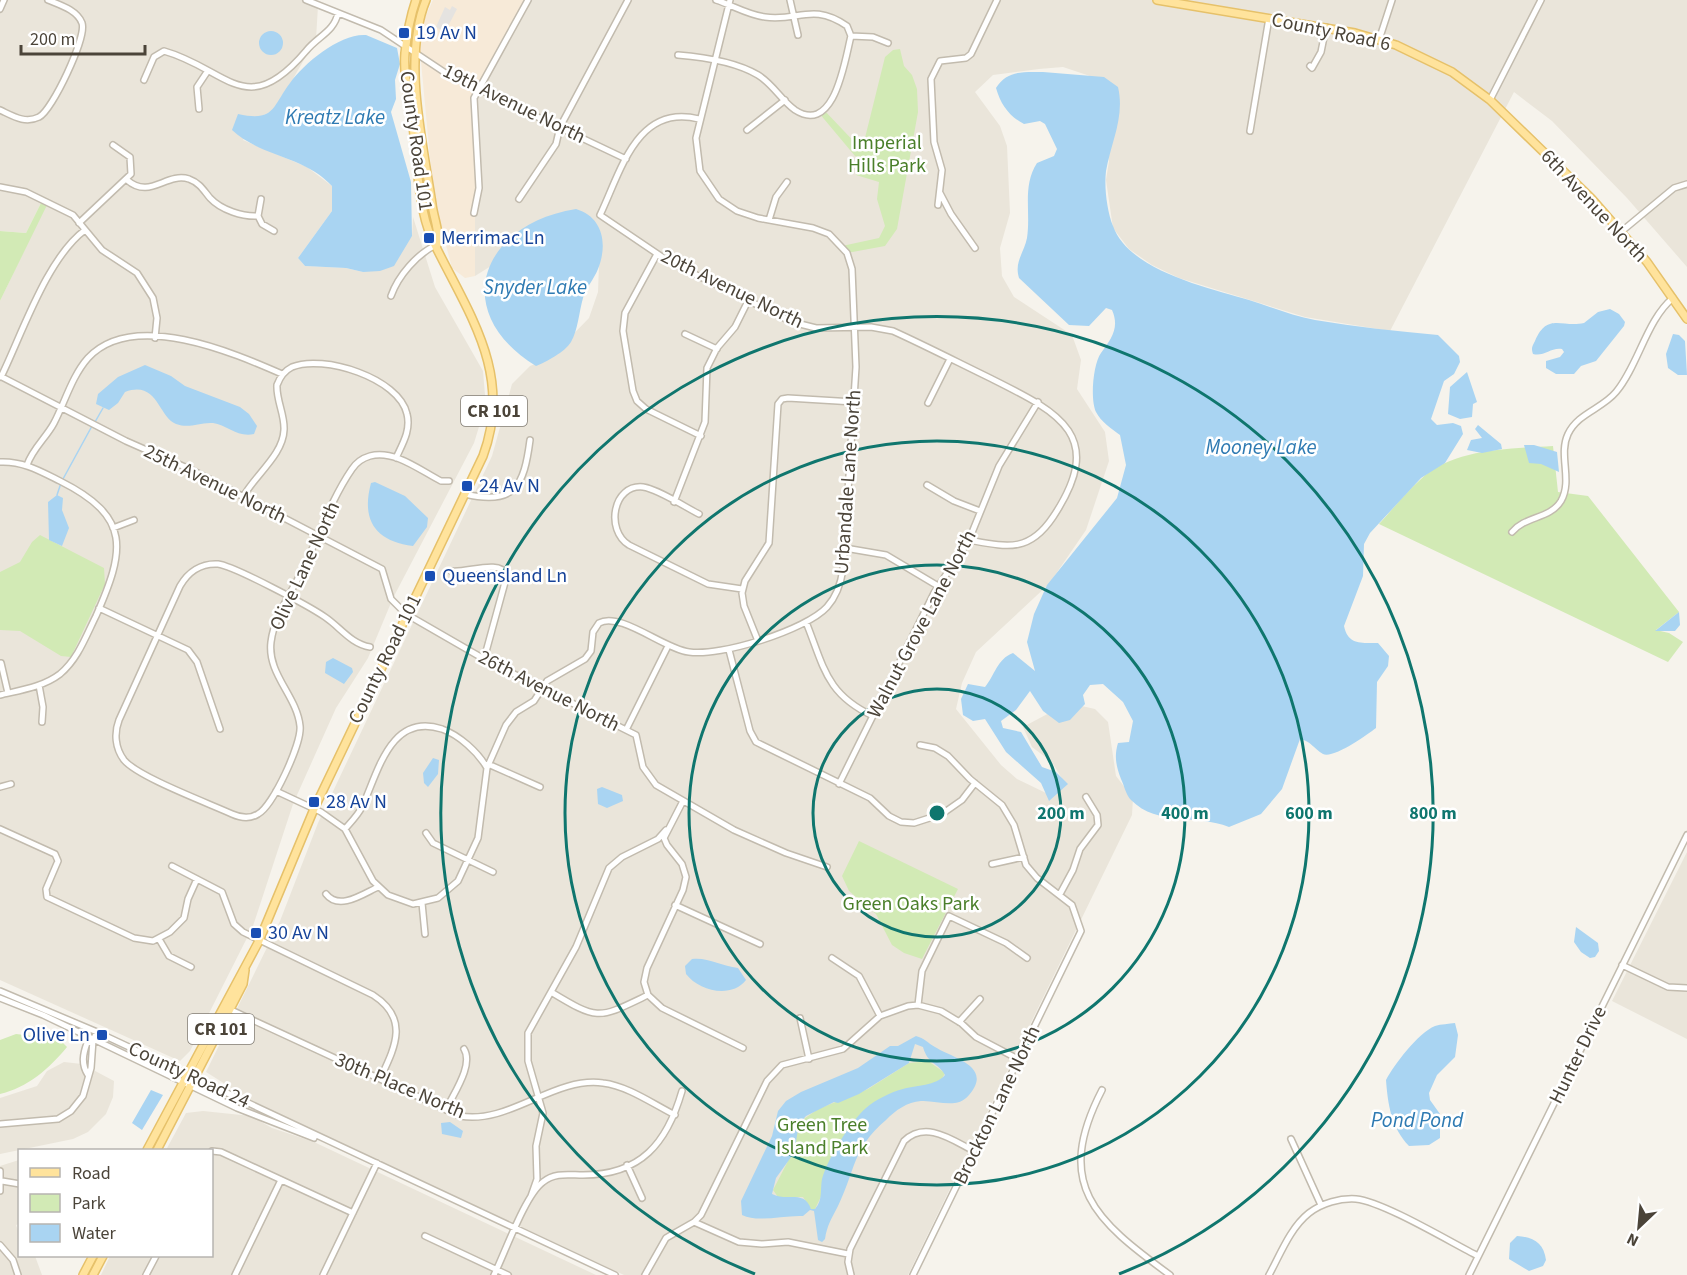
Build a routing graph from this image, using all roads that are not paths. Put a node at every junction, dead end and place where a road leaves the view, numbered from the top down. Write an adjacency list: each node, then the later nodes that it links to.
1 (4, 0): 16 (street)
2 (48, 0): 35 (street)
3 (306, 0): 17 (street, 19th Avenue North)
4 (416, 0): 25 (main road, County Road 101 / CR 101)
5 (426, 0): 26 (main road, County Road 101 / CR 101)
6 (528, 0): 32 (street)
7 (628, 0): 38 (street)
8 (716, 0): 15 (street)
9 (790, 0): 18 (street)
10 (997, 0): 47 (street)
11 (1157, 0): 14 (main road, County Road 6)
12 (1392, 0): 23 (street)
13 (1541, 0): 34 (street)
14 (1173, 1): 19 (main road, County Road 6)
15 (729, 2): 18 (street); 28 (street)
16 (0, 9)
17 (338, 13): 25 (street, 19th Avenue North); 30 (street)
18 (793, 15): 21 (street); 22 (street)
19 (1269, 18): 20 (main road, County Road 6); 40 (street)
20 (1326, 27): 23 (main road, County Road 6); 29 (street)
21 (798, 35)
22 (850, 36): 24 (street); 33 (street)
23 (1379, 40): 34 (main road, County Road 6)
24 (888, 43)
25 (406, 45): 26 (street, 19th Avenue North); 58 (main road, County Road 101 / CR 101)
26 (414, 51): 32 (street, 19th Avenue North); 58 (main road, County Road 101 / CR 101)
27 (678, 55): 28 (street)
28 (714, 62): 33 (street); 37 (street)
29 (1310, 66)
30 (207, 72): 31 (street); 36 (street)
31 (144, 80)
32 (478, 87): 38 (street, 19th Avenue North); 51 (street)
33 (785, 100): 39 (street)
34 (1490, 100): 57 (main road, 6th Avenue North)
35 (0, 110)
36 (199, 110)
37 (699, 119): 42 (street); 53 (street)
38 (560, 127): 42 (street, 19th Avenue North); 49 (street)
39 (747, 130)
40 (1250, 131)
41 (113, 145): 43 (street)
42 (626, 159): 60 (street, 20th Avenue North)
43 (127, 180): 52 (street); 54 (street)
44 (787, 182): 53 (street)
45 (1687, 184): 57 (street)
46 (0, 187): 54 (street)
47 (940, 191): 50 (street); 59 (street)
48 (261, 199): 52 (street)
49 (519, 199)
50 (938, 205)
51 (474, 213)
52 (258, 216): 56 (street)
53 (769, 220): 65 (street)
54 (79, 223): 55 (street)
55 (85, 230): 67 (street); 71 (street)
56 (274, 231)
57 (1622, 231): 62 (main road, 6th Avenue North)
58 (437, 245): 61 (street); 83 (main road, County Road 101 / CR 101)
59 (975, 248)
60 (657, 254): 63 (street, 20th Avenue North); 76 (street)
61 (391, 296)
62 (1673, 298): 64 (main road, 6th Avenue North); 90 (street)
63 (748, 301): 65 (street, 20th Avenue North); 68 (street)
64 (1687, 320)
65 (854, 328): 69 (street, 20th Avenue North); 72 (street, Urbandale Lane North)
66 (685, 334): 68 (street)
67 (155, 338): 70 (street); 75 (street)
68 (717, 349): 76 (street)
69 (950, 358): 73 (street, 20th Avenue North); 74 (street)
70 (282, 375): 78 (street); 84 (street)
71 (1, 377): 75 (street, 25th Avenue North)
72 (854, 402): 93 (street, Urbandale Lane North); 96 (street)
73 (1038, 402): 86 (street, Walnut Grove Lane North); 92 (street, 20th Avenue North)
74 (928, 403)
75 (62, 406): 80 (street); 84 (street, 25th Avenue North)
76 (701, 436): 85 (street)
77 (530, 440): 83 (street)
78 (396, 458): 81 (street); 91 (street, Olive Lane North)
79 (0, 462): 80 (street)
80 (27, 465): 89 (street)
81 (449, 481)
82 (927, 485): 86 (street)
83 (465, 494): 99 (main road, County Road 101 / CR 101)
84 (243, 497): 91 (street, 25th Avenue North)
85 (674, 502): 87 (street); 96 (street)
86 (980, 511): 92 (street, Walnut Grove Lane North)
87 (699, 514)
88 (134, 520): 89 (street)
89 (113, 528): 98 (street)
90 (1512, 532)
91 (319, 535): 97 (street, Olive Lane North); 99 (street, 25th Avenue North)
92 (969, 540): 95 (street, Walnut Grove Lane North)
93 (844, 548): 95 (street); 100 (street, Urbandale Lane North)
94 (451, 571): 106 (street)
95 (938, 586): 112 (street, Walnut Grove Lane North)
96 (742, 590): 102 (street)
97 (289, 598): 101 (street); 104 (street); 123 (street, Olive Lane North)
98 (99, 608): 101 (street); 108 (street)
99 (406, 614): 106 (street, 26th Avenue North); 126 (main road, County Road 101 / CR 101)
100 (806, 622): 102 (street, Urbandale Lane North); 112 (street)
101 (158, 635): 114 (street); 123 (street, Olive Lane North)
102 (758, 640): 105 (street, Urbandale Lane North)
103 (668, 646): 105 (street, Urbandale Lane North); 109 (street, Urbandale Lane North); 115 (street)
104 (370, 647)
105 (729, 650): 120 (street)
106 (484, 659): 109 (street, 26th Avenue North)
107 (1, 663): 110 (street)
108 (39, 686): 110 (street); 113 (street)
109 (542, 688): 115 (street, 26th Avenue North); 117 (street, Urbandale Lane North)
110 (8, 693): 111 (street)
111 (0, 695)
112 (873, 716): 120 (street, Walnut Grove Lane North)
113 (42, 722)
114 (220, 729)
115 (626, 730): 125 (street, 26th Avenue North)
116 (920, 745): 118 (street)
117 (488, 766): 122 (street); 128 (street); 133 (street)
118 (975, 783): 120 (street); 132 (street)
119 (11, 784): 121 (street)
120 (839, 784)
121 (0, 787)
122 (540, 787)
123 (276, 791): 126 (street)
124 (1086, 797): 141 (street)
125 (683, 801): 129 (street); 136 (street, 26th Avenue North)
126 (314, 809): 128 (street); 146 (main road, County Road 101 / CR 101)
127 (0, 829): 145 (street)
128 (345, 829): 139 (street)
129 (666, 830): 143 (street); 155 (street)
130 (426, 833): 133 (street)
131 (1687, 835): 150 (street, Hunter Drive)
132 (1024, 857): 134 (street); 141 (street)
133 (468, 860): 137 (street); 142 (street)
134 (992, 864)
135 (172, 866): 138 (street)
136 (827, 867)
137 (493, 872)
138 (197, 879): 145 (street); 146 (street)
139 (378, 887): 140 (street); 142 (street)
140 (327, 894)
141 (1060, 894): 169 (street, Brockton Lane North)
142 (422, 903): 144 (street)
143 (675, 906): 147 (street); 156 (street)
144 (425, 934)
145 (159, 939): 151 (street)
146 (259, 942): 152 (main road, County Road 101 / CR 101); 172 (street)
147 (760, 944)
148 (832, 958): 161 (street)
149 (1027, 958): 159 (street)
150 (1622, 965): 153 (street); 202 (street, Hunter Drive)
151 (191, 967)
152 (245, 970): 160 (main road, County Road 101 / CR 101); 170 (main road, County Road 101 / CR 101)
153 (1687, 988)
154 (0, 991): 164 (street, County Road 24)
155 (551, 992): 156 (street); 177 (street)
156 (648, 995): 166 (street)
157 (0, 998): 165 (street, County Road 24)
158 (980, 999): 163 (street)
159 (918, 1005): 161 (street); 163 (street)
160 (231, 1010): 171 (main road, County Road 101 / CR 101); 172 (street, 30th Place North)
161 (880, 1016): 168 (street)
162 (800, 1018): 168 (street)
163 (959, 1022): 169 (street)
164 (97, 1032): 165 (street); 170 (street, County Road 24)
165 (93, 1040): 173 (street, County Road 24); 180 (street)
166 (743, 1048)
167 (464, 1049): 178 (street)
168 (809, 1059): 197 (street)
169 (1020, 1060): 185 (street, Brockton Lane North)
170 (187, 1074): 171 (street, County Road 24); 173 (main road, County Road 101 / CR 101)
171 (195, 1078): 174 (main road, County Road 101 / CR 101); 186 (street, County Road 24)
172 (380, 1079): 178 (street, 30th Place North)
173 (183, 1082): 174 (street, County Road 24); 182 (main road, County Road 101 / CR 101)
174 (191, 1086): 183 (main road, County Road 101 / CR 101); 186 (street, County Road 24)
175 (1102, 1090): 218 (street)
176 (682, 1091): 179 (street)
177 (539, 1097): 178 (street, 30th Place North); 179 (street, 30th Place North); 193 (street)
178 (446, 1110)
179 (675, 1115): 187 (street)
180 (0, 1124)
181 (1291, 1139): 195 (street)
182 (148, 1149)
183 (158, 1149)
184 (213, 1151): 189 (street)
185 (974, 1151): 201 (street); 217 (street, Brockton Lane North)
186 (377, 1163): 196 (street); 198 (street, County Road 24)
187 (627, 1166): 193 (street); 194 (street)
188 (0, 1171): 190 (street)
189 (281, 1180): 196 (street); 211 (street)
190 (2, 1181): 191 (street); 192 (street)
191 (18, 1184)
192 (0, 1191)
193 (531, 1196): 198 (street)
194 (642, 1198)
195 (1322, 1205): 202 (street); 219 (street)
196 (352, 1213): 212 (street)
197 (694, 1222): 201 (street); 215 (street)
198 (516, 1228): 206 (street); 214 (street, County Road 24)
199 (425, 1236): 206 (street)
200 (0, 1245): 207 (street)
201 (848, 1254): 216 (street)
202 (1478, 1256): 220 (street, Hunter Drive)
203 (92, 1257): 208 (main road)
204 (102, 1257): 209 (main road)
205 (155, 1257): 210 (street)
206 (496, 1272): 213 (street)
207 (18, 1275)
208 (83, 1275)
209 (93, 1275)
210 (146, 1275)
211 (234, 1275)
212 (323, 1275)
213 (508, 1275)
214 (615, 1275)
215 (645, 1275)
216 (851, 1275)
217 (913, 1275)
218 (1170, 1275)
219 (1269, 1275)
220 (1469, 1275)

